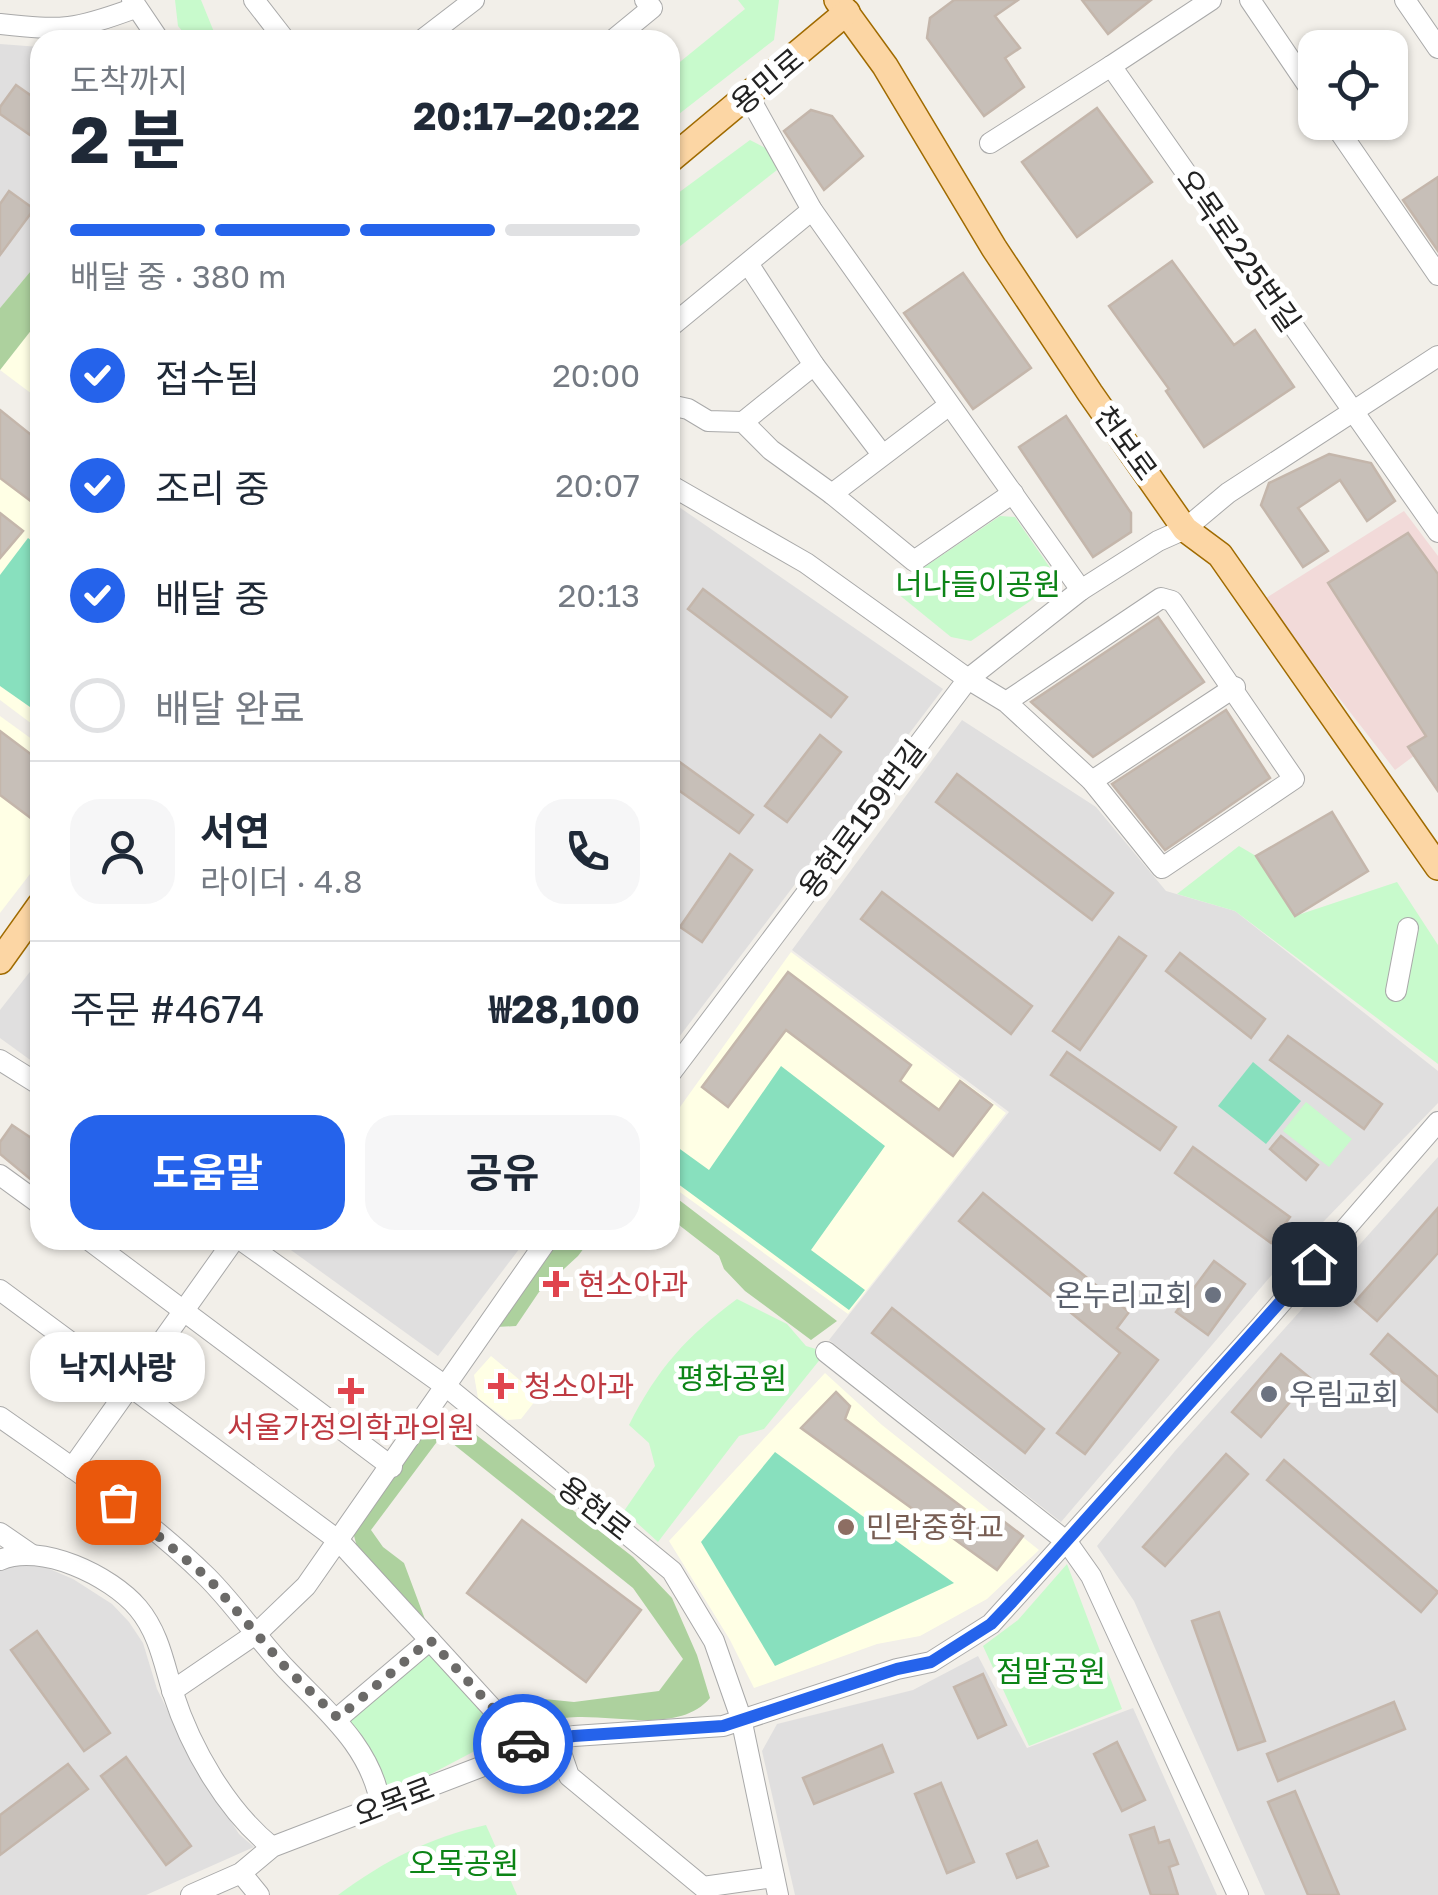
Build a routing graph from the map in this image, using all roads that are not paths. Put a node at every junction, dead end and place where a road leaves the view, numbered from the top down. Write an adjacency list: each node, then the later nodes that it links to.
1 (474, 0): 12 (street)
2 (645, 0): 13 (street)
3 (1211, 0): 15 (street)
4 (1250, 0): 16 (street)
5 (1405, 0): 14 (street)
6 (264, 3): 11 (street)
7 (134, 4): 9 (street); 10 (street)
8 (849, 4): 17 (main road, 용민로); 35 (main road, 천보로)
9 (0, 24)
10 (153, 30)
11 (279, 30)
12 (435, 30)
13 (626, 30)
14 (1438, 48)
15 (1111, 66): 19 (street); 29 (street, 오목로225번길)
16 (1298, 71)
17 (749, 97): 20 (main road, 용민로); 21 (street)
18 (1345, 140): 23 (street)
19 (990, 142)
20 (680, 152)
21 (812, 210): 22 (street); 27 (street)
22 (750, 265): 24 (street); 26 (street)
23 (1438, 276)
24 (680, 319)
25 (1438, 356): 29 (street, 용현로159번길)
26 (814, 365): 30 (street); 31 (street)
27 (948, 406): 31 (street); 33 (street)
28 (680, 407): 30 (street)
29 (1352, 412): 35 (street, 용현로159번길); 36 (street, 오목로225번길)
30 (743, 422): 34 (street)
31 (880, 454): 34 (street)
32 (680, 491): 38 (street)
33 (1013, 493): 34 (street); 37 (street)
34 (832, 494)
35 (1185, 529): 37 (street, 용현로159번길); 42 (main road, 천보로)
36 (1438, 532)
37 (1081, 590): 38 (street, 용현로159번길)
38 (968, 680): 40 (street); 48 (street, 용현로159번길)
39 (1234, 688): 40 (street); 41 (street); 41 (street)
40 (1006, 702): 41 (street)
41 (1092, 782)
42 (1438, 866)
43 (30, 919): 45 (main road)
44 (1408, 928): 46 (street)
45 (0, 961)
46 (1396, 992)
47 (0, 1060): 49 (street)
48 (680, 1061)
49 (30, 1079)
50 (1438, 1122): 67 (street, 오목로)
51 (0, 1175): 52 (street)
52 (30, 1197)
53 (103, 1250): 58 (street)
54 (231, 1250): 58 (street)
55 (252, 1250): 61 (street, 용현로)
56 (540, 1250): 61 (street)
57 (0, 1290): 60 (street)
58 (186, 1311): 60 (street); 63 (street)
59 (826, 1352): 67 (street)
60 (133, 1385): 64 (street); 66 (street)
61 (448, 1388): 63 (street); 74 (street, 용현로)
62 (0, 1417): 64 (street)
63 (392, 1467): 66 (street)
64 (72, 1468): 70 (street)
65 (0, 1534): 68 (street)
66 (339, 1541): 70 (street); 71 (street)
67 (1067, 1542): 74 (street, 오목로); 83 (street)
68 (34, 1556): 69 (street); 72 (street)
69 (0, 1560)
70 (258, 1633): 72 (street); 73 (street)
71 (430, 1640): 73 (street); 76 (street)
72 (172, 1691): 78 (street)
73 (338, 1718): 77 (street)
74 (741, 1718): 75 (street, 오목로); 80 (street, 용현로)
75 (556, 1741): 76 (street, 오목로); 80 (street)
76 (516, 1745): 77 (street, 오목로)
77 (381, 1807): 78 (street, 오목로)
78 (272, 1848): 79 (street, 오목로)
79 (240, 1873): 81 (street, 오목로); 82 (street)
80 (776, 1886)
81 (191, 1895)
82 (259, 1895)
83 (1238, 1895)

